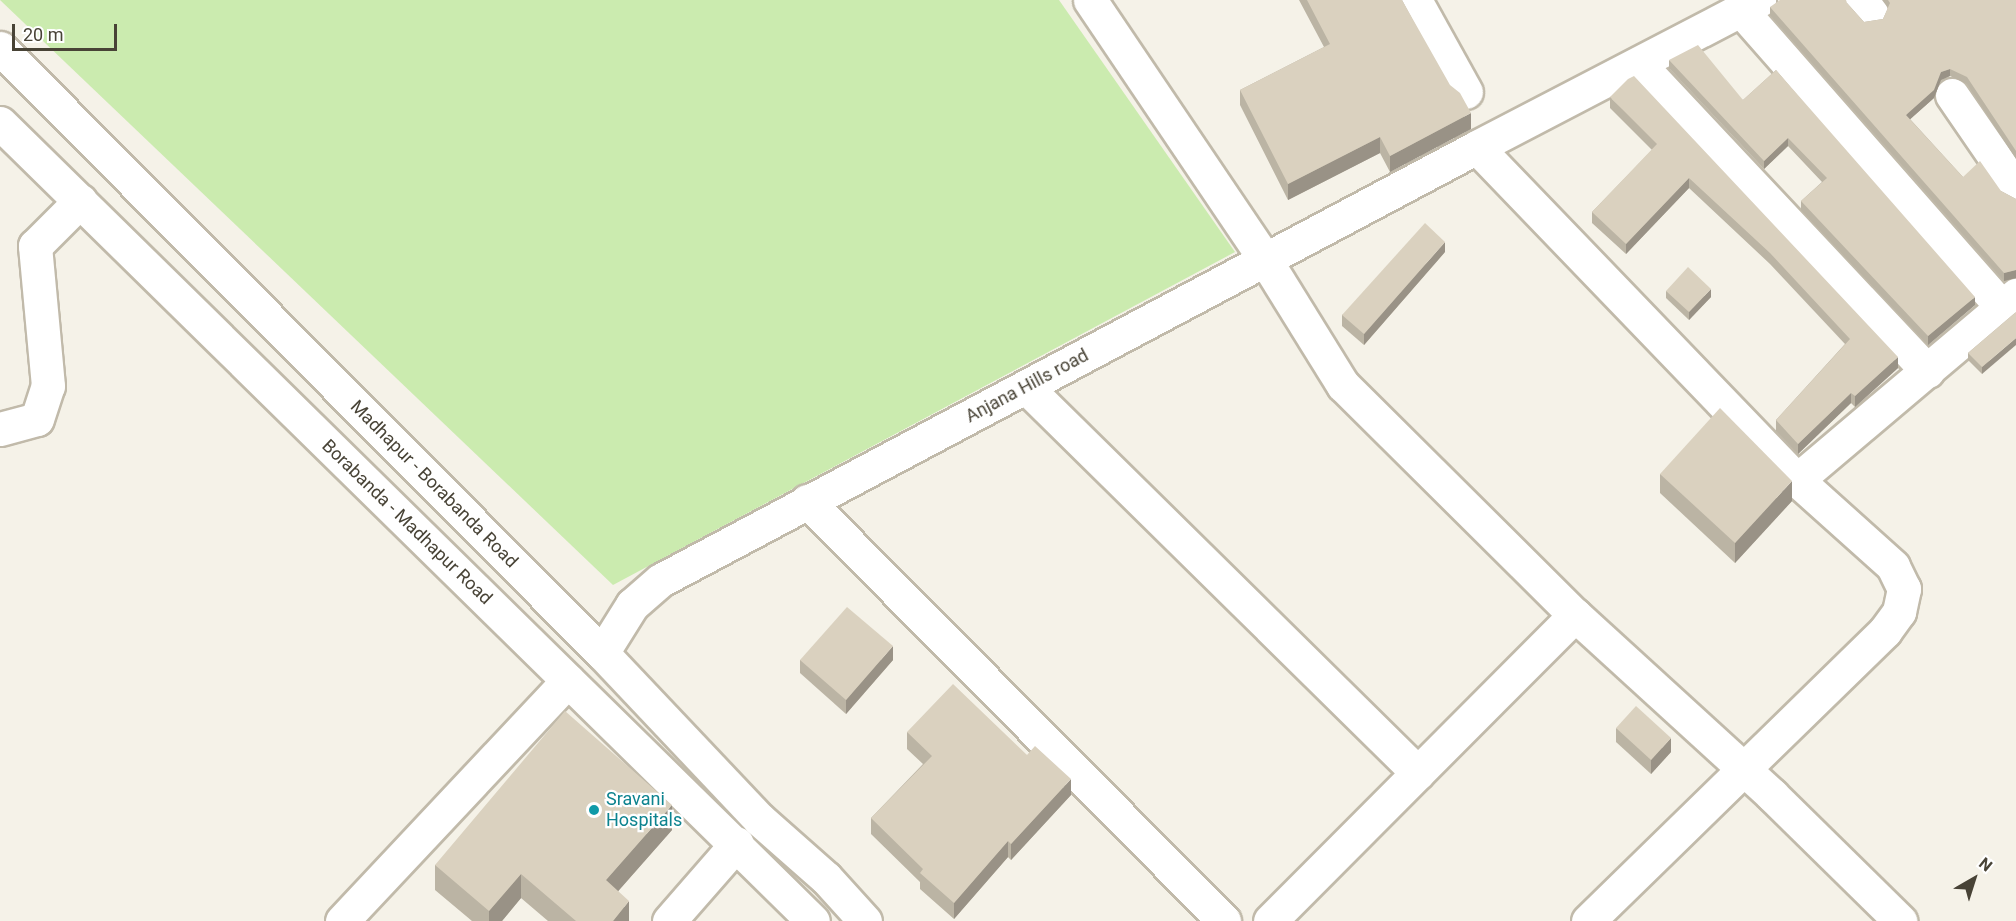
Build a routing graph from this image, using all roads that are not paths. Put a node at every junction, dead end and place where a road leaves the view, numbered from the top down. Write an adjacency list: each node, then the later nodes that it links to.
1 (1090, 0): 12 (street)
2 (1415, 0): 6 (street)
3 (1750, 5): 5 (street, Anjana Hills road); 13 (street)
4 (0, 48): 20 (street, Madhapur - Borabanda Road)
5 (1640, 65): 9 (street, Anjana Hills road); 14 (street)
6 (1466, 92)
7 (1952, 94): 10 (street)
8 (0, 123): 11 (street, Borabanda - Madhapur Road)
9 (1477, 147): 12 (street, Anjana Hills road); 17 (street)
10 (2016, 188)
11 (80, 201): 16 (street); 21 (street, Borabanda - Madhapur Road)
12 (1266, 261): 15 (street, Anjana Hills road); 19 (street)
13 (2008, 301): 14 (street)
14 (1927, 371): 17 (street)
15 (1026, 387): 18 (street, Anjana Hills road); 23 (street)
16 (0, 429)
17 (1797, 480): 22 (street)
18 (807, 501): 20 (street, Anjana Hills road); 29 (street)
19 (1575, 615): 22 (street); 23 (street)
20 (602, 653): 28 (street, Madhapur - Borabanda Road)
21 (568, 680): 24 (street, Borabanda - Madhapur Road); 25 (street)
22 (1742, 768): 31 (street); 32 (street)
23 (1418, 773): 30 (street)
24 (737, 843): 26 (street); 27 (street, Borabanda - Madhapur Road)
25 (342, 921)
26 (669, 921)
27 (813, 921)
28 (865, 921)
29 (1224, 921)
30 (1270, 921)
31 (1588, 921)
32 (1899, 921)

